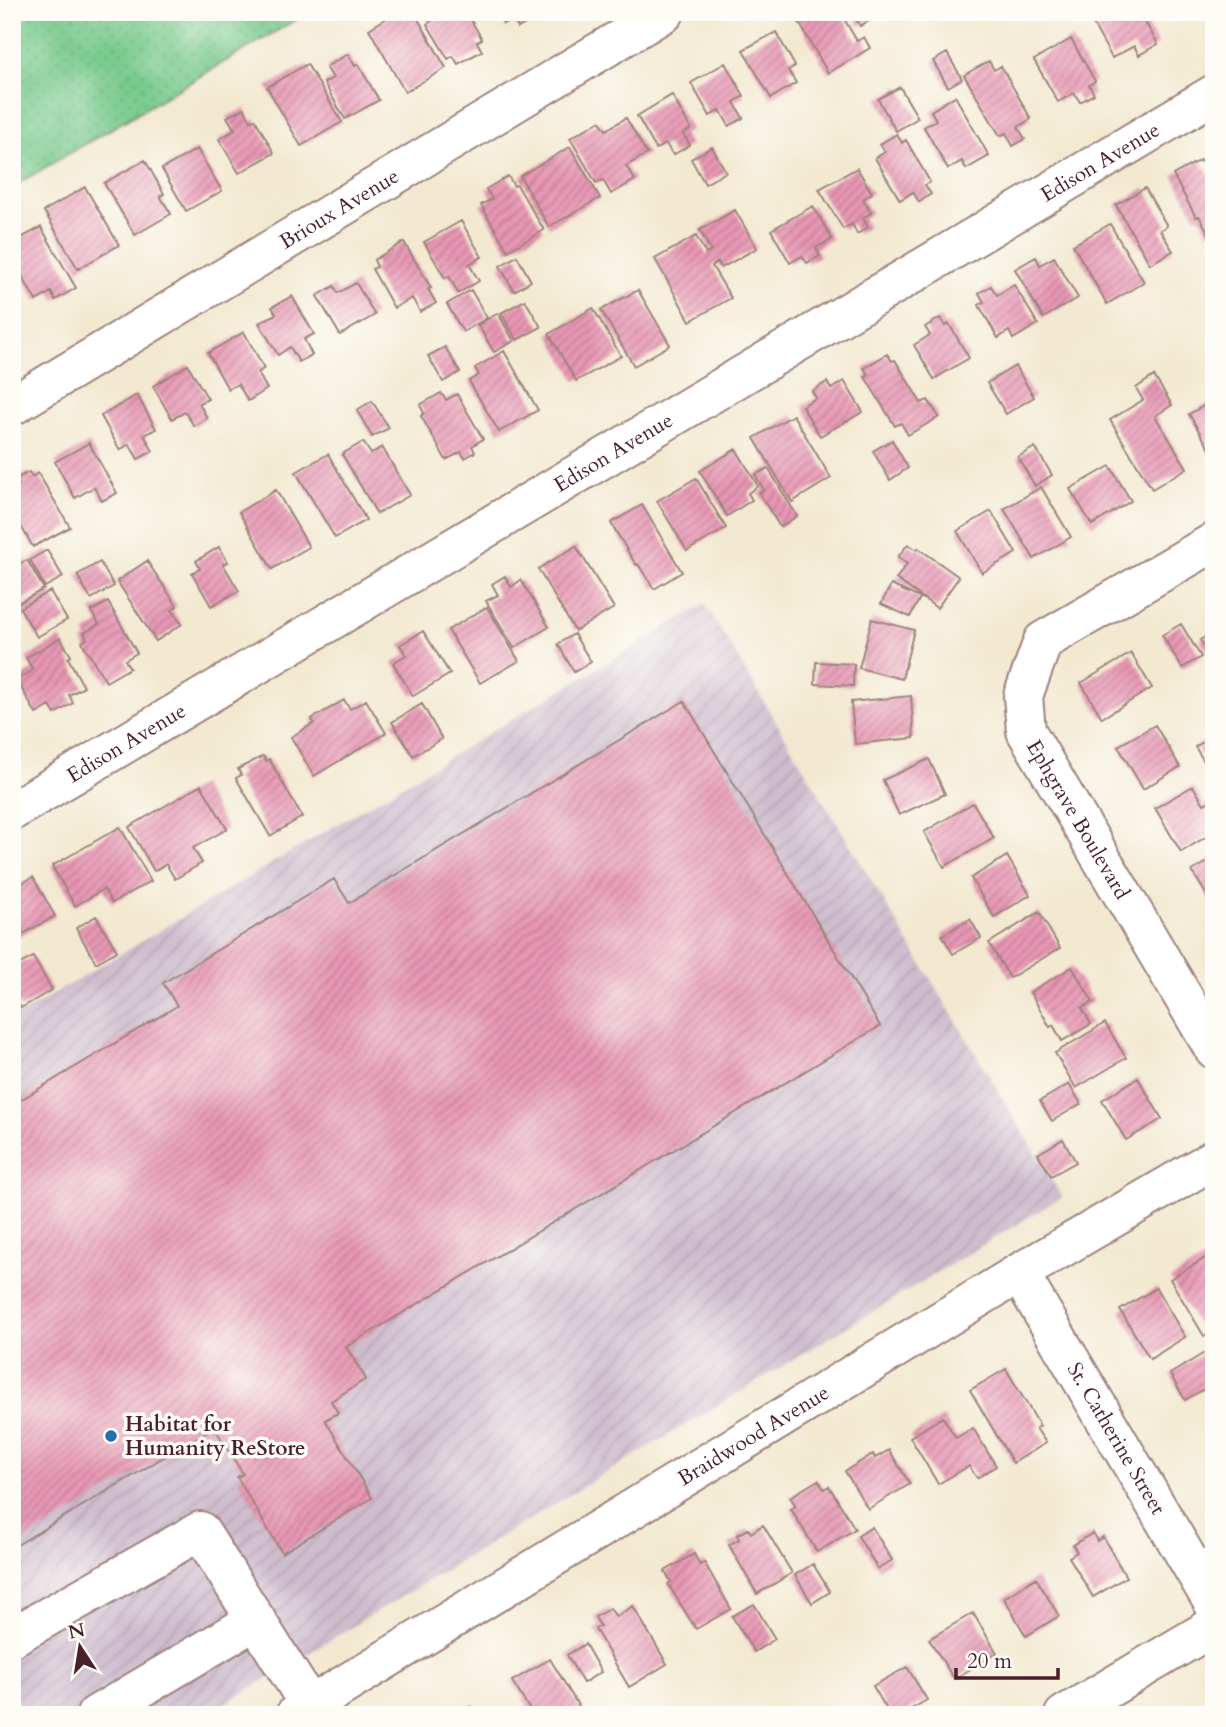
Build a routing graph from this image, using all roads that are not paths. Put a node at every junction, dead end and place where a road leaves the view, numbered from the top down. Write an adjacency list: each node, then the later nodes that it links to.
1 (665, 12): 3 (street, Brioux Avenue)
2 (1214, 94): 5 (street, Edison Avenue)
3 (12, 406)
4 (1214, 542): 6 (street, Ephgrave Boulevard)
5 (12, 811)
6 (1214, 1049)
7 (1214, 1159): 8 (street, Braidwood Avenue)
8 (1019, 1273): 9 (street, St. Catherine Street); 13 (street, Braidwood Avenue)
9 (1214, 1604)
10 (256, 1620): 12 (street); 13 (street); 14 (street)
11 (1214, 1626): 15 (street)
12 (12, 1637)
13 (302, 1710)
14 (96, 1715)
15 (1064, 1715)

